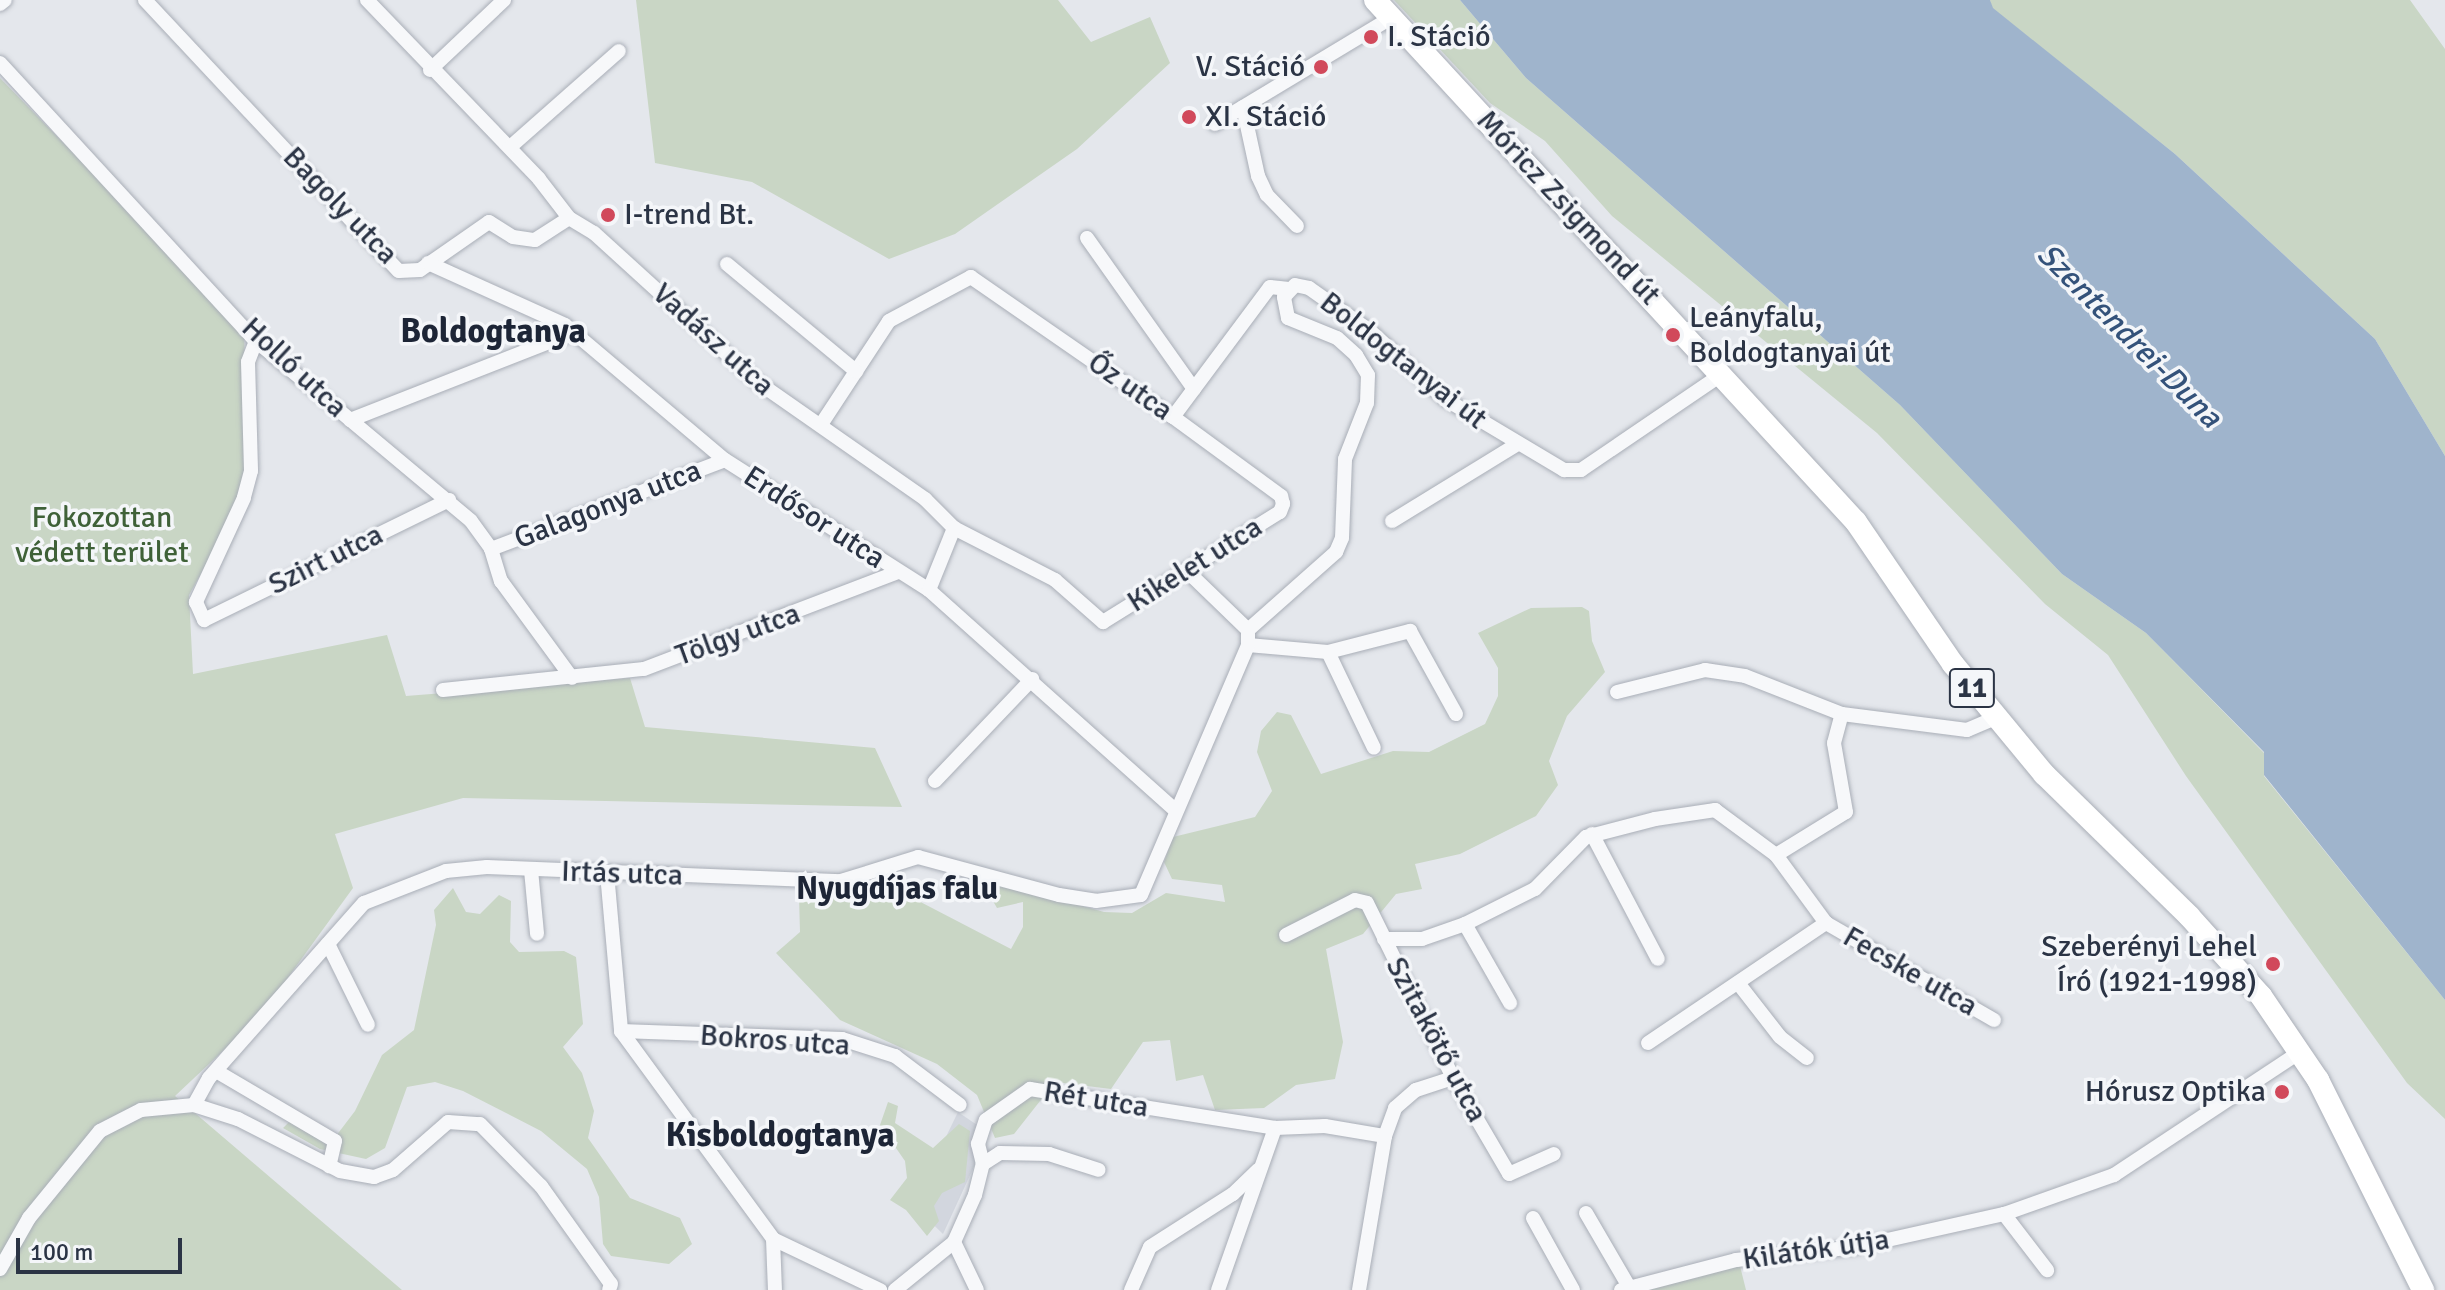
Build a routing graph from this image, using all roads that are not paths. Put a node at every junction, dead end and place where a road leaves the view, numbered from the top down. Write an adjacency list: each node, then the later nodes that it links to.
1 (5, 0): 6 (street)
2 (145, 0): 17 (street, Bagoly utca)
3 (367, 0): 10 (street, Vadász utca)
4 (504, 0): 10 (street)
5 (1375, 0): 7 (main road, Móricz Zsigmond út / 11)
6 (0, 4)
7 (1391, 18): 11 (street); 23 (main road, Móricz Zsigmond út / 11)
8 (619, 51): 13 (street)
9 (0, 63): 21 (street, Holló utca)
10 (430, 70): 13 (street, Vadász utca)
11 (1243, 107): 12 (street); 15 (street)
12 (1215, 124)
13 (510, 147): 14 (street, Vadász utca)
14 (569, 218): 17 (street, Bagoly utca); 27 (street, Vadász utca)
15 (1297, 226)
16 (1087, 238): 24 (street)
17 (428, 263): 20 (street, Erdősor utca)
18 (727, 264): 22 (street)
19 (1289, 289): 24 (street); 28 (street, Boldogtanyai út); 39 (street, Boldogtanyai út)
20 (575, 332): 26 (street); 29 (street, Erdősor utca)
21 (256, 341): 26 (street, Holló utca); 30 (street, Szirt utca)
22 (856, 371): 25 (street, Őz utca); 27 (street)
23 (1722, 374): 28 (street, Boldogtanyai út); 47 (main road, Móricz Zsigmond út / 11)
24 (1194, 389): 25 (street)
25 (1173, 417): 31 (street, Őz utca)
26 (350, 420): 30 (street, Holló utca)
27 (822, 423): 33 (street, Vadász utca)
28 (1516, 445): 32 (street)
29 (725, 460): 34 (street, Galagonya utca); 35 (street, Erdősor utca)
30 (449, 500): 34 (street, Holló utca)
31 (1283, 504): 36 (street, Kikelet utca)
32 (1392, 521)
33 (954, 528): 37 (street); 38 (street, Vadász utca)
34 (491, 549): 41 (street, Holló utca)
35 (898, 572): 37 (street, Erdősor utca); 41 (street, Tölgy utca)
36 (1188, 572): 38 (street, Kikelet utca); 39 (street)
37 (929, 590): 42 (street, Erdősor utca)
38 (1103, 622)
39 (1248, 638): 40 (street); 50 (street, Boldogtanyai út)
40 (1328, 652): 45 (street); 48 (street)
41 (572, 678): 43 (street, Tölgy utca)
42 (1032, 679): 49 (street); 50 (street, Erdősor utca)
43 (443, 690)
44 (1617, 692): 46 (street)
45 (1456, 714)
46 (1842, 714): 47 (street); 52 (street)
47 (1995, 718): 69 (main road, Móricz Zsigmond út / 11)
48 (1374, 748)
49 (935, 781)
50 (1175, 810): 55 (street, Boldogtanyai út)
51 (1592, 834): 52 (street, Fecske utca); 57 (street); 62 (street)
52 (1776, 855): 56 (street, Fecske utca)
53 (531, 870): 54 (street, Irtás utca); 58 (street); 61 (street, Irtás utca)
54 (607, 873): 55 (street, Irtás utca); 67 (street)
55 (1141, 895)
56 (1826, 923): 63 (street, Fecske utca); 65 (street, Fecske utca)
57 (1465, 924): 60 (street); 64 (street)
58 (537, 934)
59 (1286, 935): 60 (street, Szitakötő utca)
60 (1384, 939): 72 (street, Szitakötő utca)
61 (328, 944): 66 (street); 71 (street, Irtás utca)
62 (1658, 959)
63 (1738, 983): 68 (street, Fecske utca); 70 (street)
64 (1510, 1003)
65 (1994, 1020)
66 (368, 1025)
67 (621, 1031): 74 (street, Bokros utca); 85 (street)
68 (1648, 1043)
69 (2300, 1052): 83 (street, Kilátók útja); 99 (main road, Móricz Zsigmond út / 11)
70 (1807, 1058)
71 (216, 1071): 73 (street, Irtás utca); 79 (street)
72 (1453, 1078): 76 (street); 77 (street, Szitakötő utca)
73 (194, 1105): 79 (street); 87 (street)
74 (960, 1105)
75 (1275, 1128): 76 (street, Rét utca); 78 (street, Rét utca); 81 (street)
76 (1385, 1136): 97 (street)
77 (1554, 1154)
78 (983, 1164): 80 (street); 86 (street, Rét utca)
79 (329, 1166): 90 (street)
80 (1099, 1170)
81 (1258, 1170): 95 (street); 96 (street)
82 (1586, 1213): 89 (street, Kilátók útja)
83 (2004, 1214): 88 (street); 89 (street, Kilátók útja)
84 (1533, 1218): 98 (street)
85 (773, 1239): 91 (street); 92 (street)
86 (954, 1242): 93 (street); 94 (street)
87 (0, 1269)
88 (2047, 1270)
89 (1625, 1289)
90 (609, 1290)
91 (775, 1290)
92 (880, 1290)
93 (895, 1290)
94 (977, 1290)
95 (1131, 1290)
96 (1218, 1290)
97 (1359, 1290)
98 (1573, 1290)
99 (2423, 1290)

